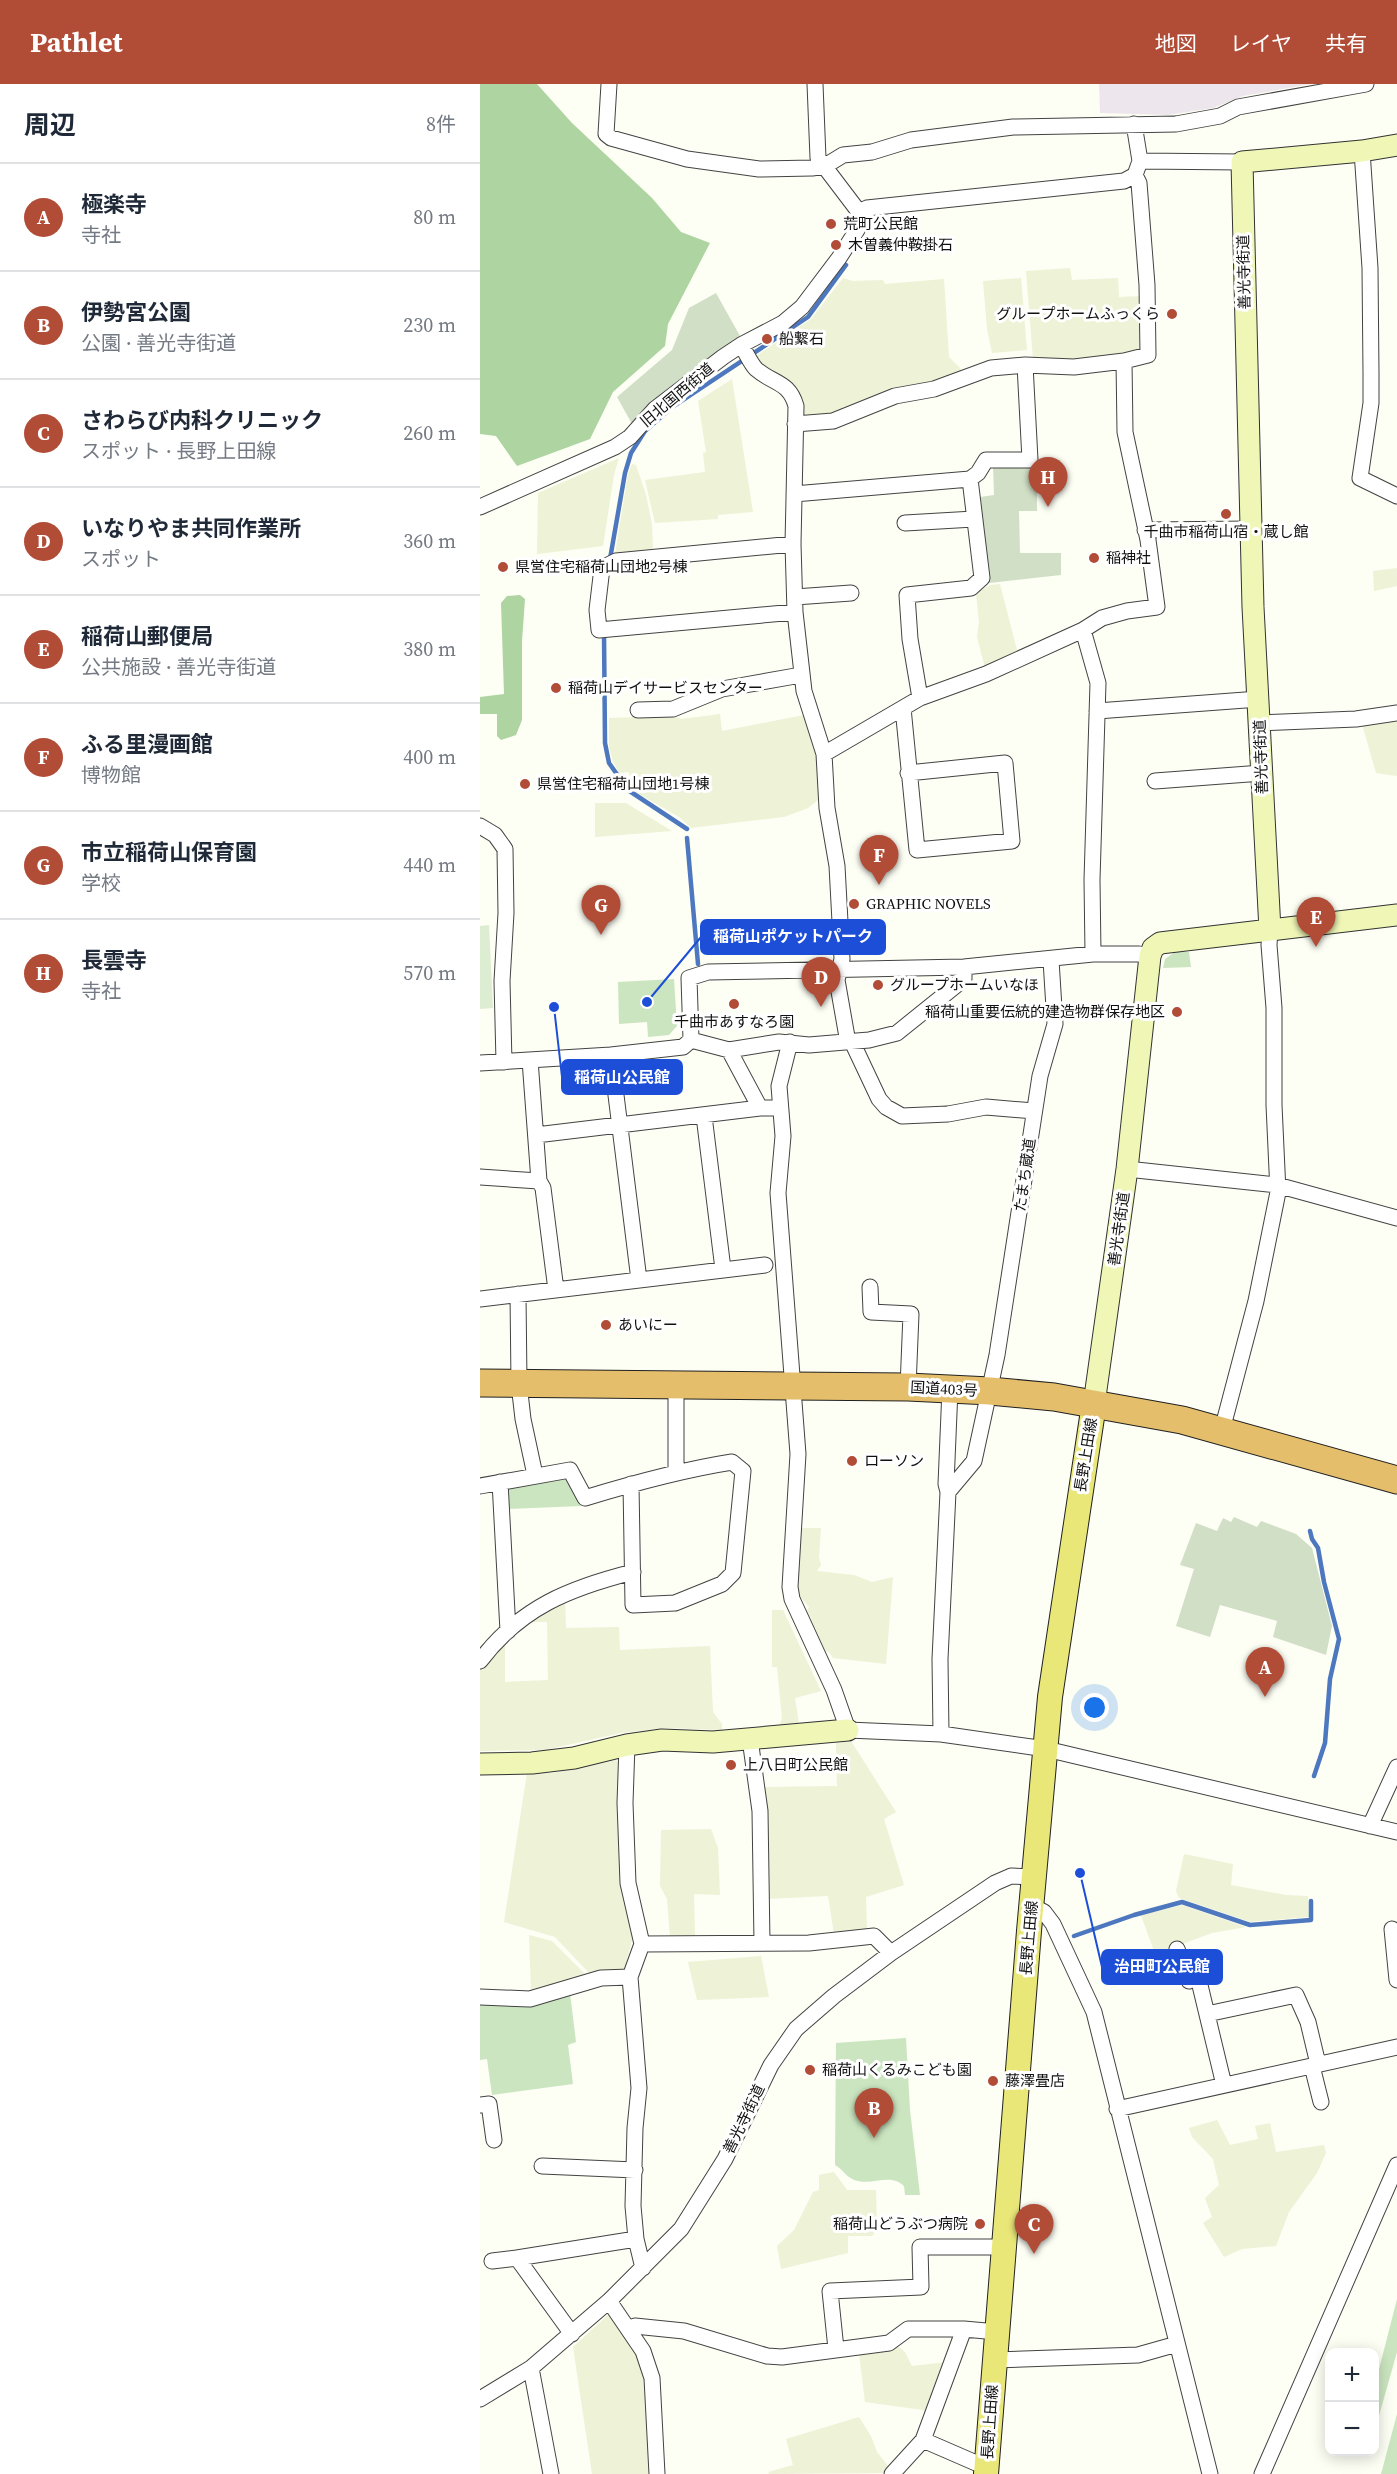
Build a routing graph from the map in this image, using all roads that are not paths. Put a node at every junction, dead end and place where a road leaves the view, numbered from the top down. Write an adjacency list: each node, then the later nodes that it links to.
1 (609, 84): 8 (street)
2 (815, 84): 8 (street)
3 (1366, 84): 4 (street)
4 (1134, 124): 8 (street); 9 (street)
5 (1397, 145): 6 (street)
6 (1362, 151): 7 (street); 17 (street)
7 (1242, 162): 9 (street); 21 (street, 善光寺街道)
8 (825, 166): 10 (street)
9 (1137, 168): 10 (street); 12 (street)
10 (859, 212): 11 (street, 旧北国西街道)
11 (746, 353): 14 (street); 18 (street, 旧北国西街道)
12 (1124, 361): 13 (street); 22 (street)
13 (1025, 365): 14 (street); 15 (street)
14 (795, 424): 16 (street)
15 (970, 479): 16 (street); 19 (street)
16 (794, 494): 23 (street)
17 (1397, 496)
18 (480, 507)
19 (974, 519): 20 (street); 28 (street)
20 (905, 524)
21 (1251, 529): 22 (street); 29 (street, 善光寺街道)
22 (1145, 530): 26 (street)
23 (793, 544): 25 (street); 25 (street)
24 (851, 593): 25 (street)
25 (795, 604): 27 (street)
26 (1083, 630): 28 (street); 32 (street)
27 (801, 675): 31 (street); 35 (street)
28 (920, 698): 30 (street)
29 (1259, 699): 32 (street); 34 (street, 善光寺街道)
30 (903, 708): 35 (street); 36 (street)
31 (638, 710)
32 (1097, 711): 42 (street)
33 (1397, 713): 34 (street)
34 (1260, 723): 37 (street, 善光寺街道)
35 (825, 754): 46 (street)
36 (908, 773): 36 (street)
37 (1262, 773): 38 (street); 41 (street, 善光寺街道)
38 (1155, 781)
39 (480, 826): 53 (street)
40 (1397, 915): 41 (street)
41 (1270, 930): 43 (street); 64 (street)
42 (1093, 954): 43 (street); 44 (street)
43 (1150, 956): 61 (street, 善光寺街道)
44 (1051, 960): 45 (street); 57 (street, たまち蔵道)
45 (964, 967): 46 (street); 49 (street)
46 (839, 970): 47 (street); 49 (street)
47 (690, 1040): 50 (street); 51 (street)
48 (790, 1042): 49 (street); 50 (street); 56 (street)
49 (852, 1043): 57 (street)
50 (729, 1050): 55 (street)
51 (611, 1055): 52 (street); 59 (street)
52 (530, 1060): 53 (street); 60 (street)
53 (504, 1062): 54 (street)
54 (480, 1063)
55 (760, 1108): 56 (street); 58 (street)
56 (779, 1108): 76 (street)
57 (1034, 1111): 79 (street, たまち蔵道)
58 (704, 1116): 59 (street); 67 (street)
59 (620, 1125): 60 (street); 68 (street)
60 (536, 1135): 63 (street)
61 (1127, 1169): 64 (street); 80 (street, 善光寺街道)
62 (480, 1177): 63 (street)
63 (539, 1180): 70 (street)
64 (1278, 1185): 65 (street); 81 (street)
65 (1397, 1218)
66 (765, 1265): 67 (street)
67 (723, 1269): 68 (street)
68 (639, 1281): 70 (street)
69 (870, 1287): 77 (street)
70 (556, 1290): 71 (street)
71 (518, 1294): 72 (street); 74 (street)
72 (480, 1299)
73 (480, 1383): 74 (highway, 国道403号)
74 (519, 1384): 75 (highway, 国道403号); 83 (street)
75 (676, 1385): 76 (highway, 国道403号); 82 (street)
76 (794, 1385): 77 (highway, 国道403号); 92 (street)
77 (908, 1387): 78 (highway, 国道403号)
78 (950, 1389): 79 (highway, 国道403号); 88 (street)
79 (990, 1391): 80 (highway, 国道403号); 88 (street, たまち蔵道)
80 (1094, 1404): 81 (highway, 国道403号); 96 (main road, 長野上田線)
81 (1221, 1430): 84 (highway, 国道403号)
82 (676, 1471): 86 (street); 89 (street)
83 (535, 1475): 85 (street); 86 (street)
84 (1397, 1480)
85 (500, 1482): 87 (street); 90 (street)
86 (631, 1484): 89 (street)
87 (480, 1486)
88 (948, 1492): 93 (street)
89 (633, 1572): 90 (street)
90 (508, 1630): 91 (street)
91 (480, 1660)
92 (848, 1730): 93 (street); 94 (street)
93 (941, 1734): 96 (street)
94 (750, 1739): 95 (street); 104 (street)
95 (627, 1745): 97 (street); 105 (street)
96 (1046, 1749): 99 (street); 101 (main road, 長野上田線)
97 (480, 1764)
98 (1397, 1767): 99 (street)
99 (1370, 1826): 100 (street)
100 (1397, 1832)
101 (1034, 1877): 102 (main road, 長野上田線); 107 (street, 善光寺街道)
102 (1031, 1905): 117 (street); 123 (main road, 長野上田線)
103 (1392, 1929): 109 (street)
104 (762, 1943): 105 (street); 107 (street)
105 (642, 1944): 108 (street)
106 (1177, 1948): 111 (street)
107 (891, 1953): 126 (street, 善光寺街道)
108 (630, 1977): 110 (street); 121 (street)
109 (1397, 1980)
110 (480, 1997)
111 (1207, 2014): 113 (street); 114 (street)
112 (1397, 2047): 113 (street)
113 (1315, 2065): 114 (street); 115 (street)
114 (1224, 2085): 117 (street)
115 (1321, 2102)
116 (480, 2105): 118 (street)
117 (1117, 2109): 132 (street)
118 (494, 2140)
119 (1397, 2165): 143 (street)
120 (542, 2166): 121 (street)
121 (634, 2170): 122 (street)
122 (636, 2240): 124 (street); 126 (street)
123 (1003, 2247): 130 (main road, 長野上田線); 133 (street)
124 (517, 2258): 125 (street); 131 (street)
125 (492, 2261)
126 (643, 2268): 127 (street, 善光寺街道)
127 (609, 2301): 128 (street); 131 (street, 善光寺街道)
128 (629, 2329): 133 (street); 140 (street)
129 (964, 2329): 130 (street); 133 (street); 137 (street)
130 (997, 2332): 134 (main road, 長野上田線)
131 (572, 2334): 135 (street, 善光寺街道)
132 (1177, 2344): 134 (street); 142 (street)
133 (836, 2349)
134 (994, 2360): 138 (main road, 長野上田線)
135 (531, 2368): 136 (street, 善光寺街道); 139 (street)
136 (480, 2399)
137 (923, 2440): 138 (street); 141 (street)
138 (986, 2469)
139 (551, 2474)
140 (657, 2474)
141 (892, 2474)
142 (1210, 2474)
143 (1262, 2474)

